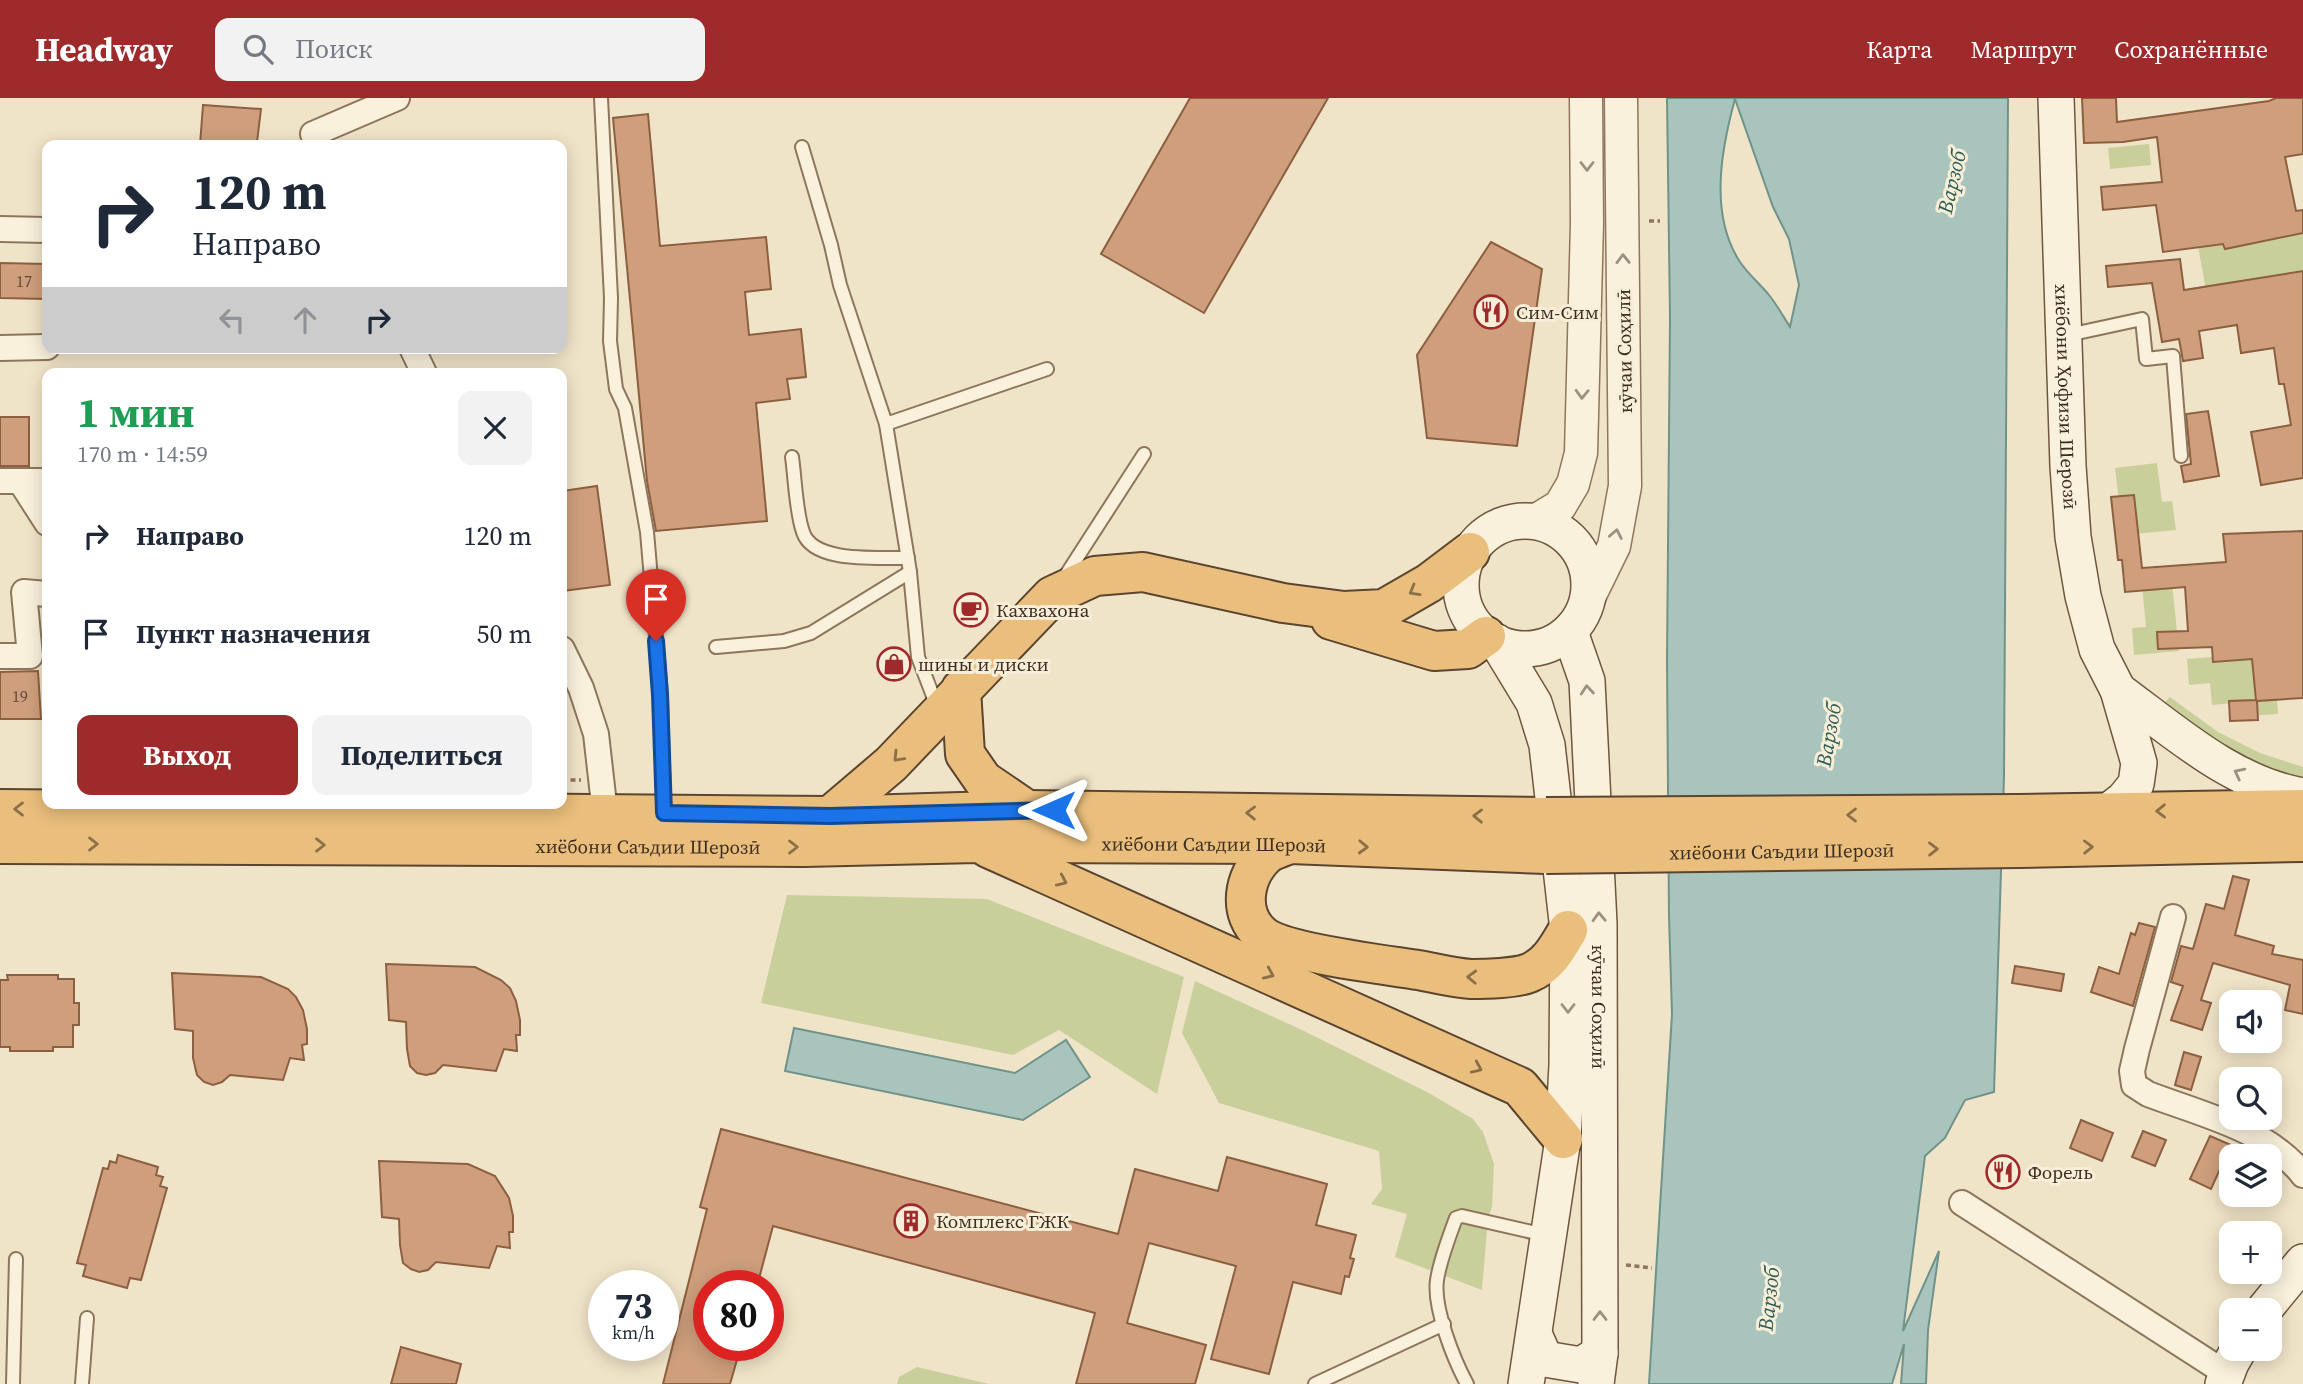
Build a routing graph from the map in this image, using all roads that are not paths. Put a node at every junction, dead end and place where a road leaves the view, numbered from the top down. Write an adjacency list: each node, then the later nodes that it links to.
1 (397, 98): 6 (street)
2 (601, 98): 41 (lane)
3 (1586, 98): 21 (street, кӯчаи Соҳилӣ, one-way to 21)
4 (1621, 98): 27 (street, кӯчаи Соҳилӣ, one-way to 4)
5 (2056, 98): 10 (main road, хиёбони Ҳофизи Шерозӣ)
6 (316, 140)
7 (802, 147): 14 (lane)
8 (0, 229): 9 (street)
9 (42, 230)
10 (2064, 336): 16 (lane); 34 (main road, хиёбони Ҳофизи Шерозӣ)
11 (42, 347): 12 (street)
12 (0, 348)
13 (1047, 369): 14 (lane)
14 (886, 424): 23 (lane)
15 (1144, 454): 26 (lane)
16 (2181, 456)
17 (792, 457): 23 (lane)
18 (10, 481): 19 (street); 20 (street)
19 (42, 481)
20 (42, 517)
21 (1535, 521): 22 (main road); 27 (main road)
22 (1470, 552): 28 (highway, one-way to 28); 30 (main road)
23 (908, 558): 24 (lane)
24 (910, 572): 31 (lane); 35 (lane)
25 (42, 594): 32 (street)
26 (1052, 596): 28 (highway); 35 (highway)
27 (1589, 597): 29 (main road)
28 (1283, 603): 30 (highway)
29 (1570, 632): 30 (main road); 62 (main road, кӯчаи Соҳилӣ, one-way to 29)
30 (1492, 639): 51 (main road, кӯчаи Соҳилӣ)
31 (716, 647)
32 (0, 656)
33 (567, 659): 40 (street)
34 (2118, 690): 36 (main road, one-way to 34); 42 (main road, хиёбони Ҳофизи Шерозӣ)
35 (951, 701): 39 (highway); 43 (highway, one-way to 43)
36 (2303, 796)
37 (0, 809): 40 (highway, хиёбони Саъдии Шерозӣ, one-way to 37)
38 (2303, 809): 42 (highway, хиёбони Саъдии Шерозӣ, one-way to 42)
39 (1027, 810): 43 (highway, хиёбони Саъдии Шерозӣ); 45 (highway, хиёбони Саъдии Шерозӣ, one-way to 39)
40 (605, 813): 41 (highway, хиёбони Саъдии Шерозӣ)
41 (664, 813): 43 (highway, хиёбони Саъдии Шерозӣ)
42 (2106, 813): 44 (highway, хиёбони Саъдии Шерозӣ)
43 (830, 816)
44 (2019, 831): 45 (highway, хиёбони Саъдии Шерозӣ, bridge); 46 (highway, хиёбони Саъдии Шерозӣ, one-way to 46)
45 (1546, 835): 49 (highway, хиёбони Саъдии Шерозӣ, one-way to 45)
46 (2303, 842)
47 (977, 843): 48 (highway, хиёбони Саъдии Шерозӣ, one-way to 47); 49 (highway, хиёбони Саъдии Шерозӣ); 52 (highway, one-way to 52)
48 (0, 844)
49 (1290, 844): 51 (highway, one-way to 49)
50 (2173, 917): 53 (street)
51 (1568, 930): 52 (main road, кӯчаи Соҳилӣ, one-way to 52)
52 (1563, 1139): 55 (main road, кӯчаи Соҳилӣ)
53 (2303, 1175)
54 (1962, 1203): 63 (street)
55 (1548, 1236): 60 (lane); 61 (main road, кӯчаи Соҳилӣ)
56 (16, 1259): 64 (lane)
57 (2303, 1262): 58 (main road)
58 (2274, 1298)
59 (87, 1318): 65 (lane)
60 (1444, 1324): 66 (lane); 67 (lane)
61 (1534, 1334): 62 (main road); 68 (main road, кӯчаи Соҳилӣ)
62 (1598, 1369)
63 (2230, 1369)
64 (13, 1384)
65 (82, 1384)
66 (1315, 1384)
67 (1467, 1384)
68 (1526, 1384)

